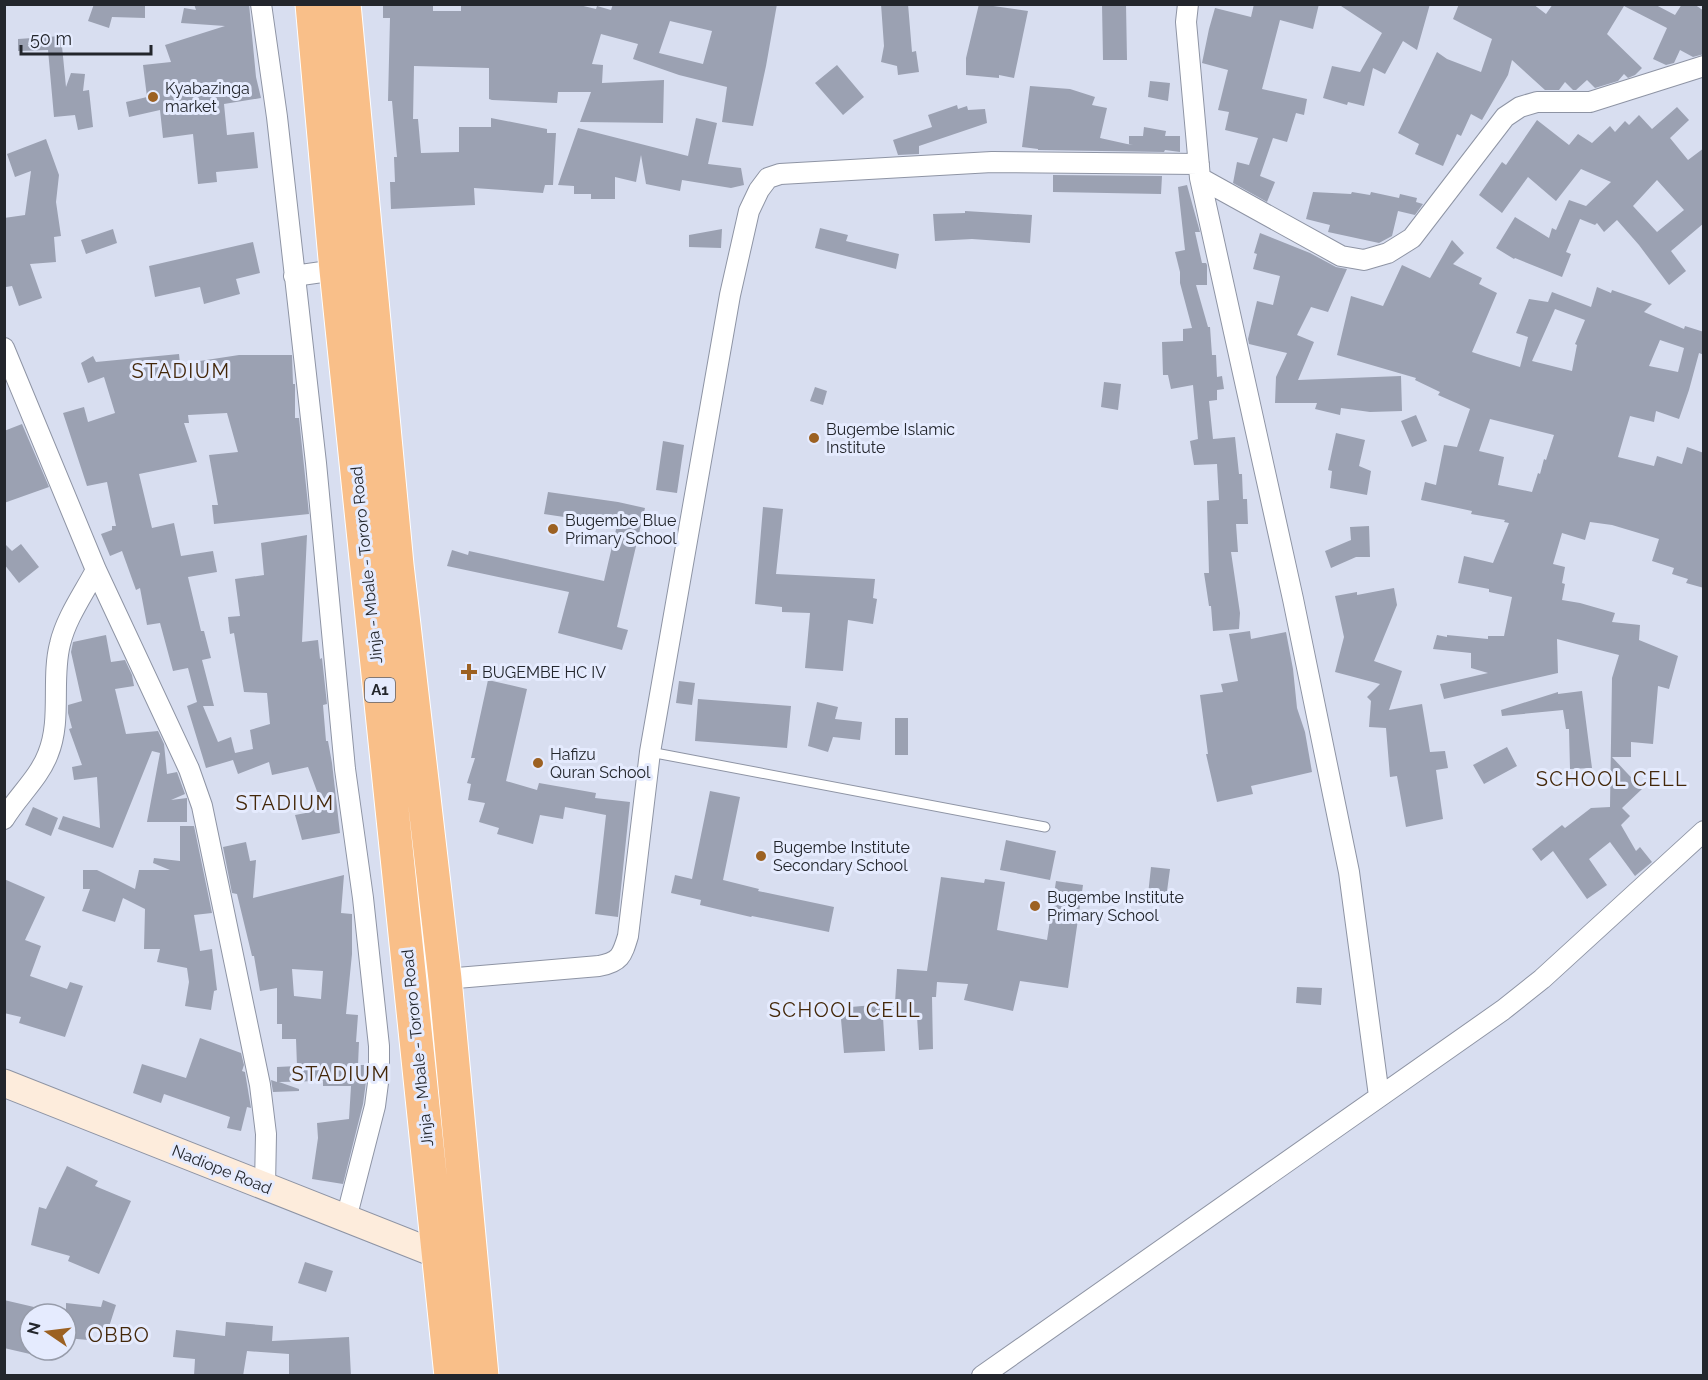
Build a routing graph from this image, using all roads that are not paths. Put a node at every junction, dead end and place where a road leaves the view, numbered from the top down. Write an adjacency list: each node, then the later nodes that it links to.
1 (261, 4): 8 (street)
2 (312, 4): 7 (highway, Jinja - Mbale - Tororo Road / A1)
3 (344, 4): 15 (highway, Jinja - Mbale - Tororo Road / A1)
4 (1188, 4): 6 (street)
5 (1704, 66): 6 (street)
6 (1200, 171): 11 (street); 17 (street)
7 (336, 270): 8 (street); 20 (highway, Jinja - Mbale - Tororo Road / A1)
8 (294, 276): 19 (street)
9 (4, 348): 10 (street)
10 (96, 570): 12 (street); 18 (street)
11 (650, 752): 13 (lane); 15 (street)
12 (4, 819)
13 (1045, 827)
14 (1704, 831): 17 (street)
15 (445, 979): 22 (highway, Jinja - Mbale - Tororo Road / A1)
16 (4, 1083): 18 (street, Nadiope Road)
17 (1379, 1096): 23 (street)
18 (265, 1186): 19 (street, Nadiope Road)
19 (346, 1219): 20 (street, Nadiope Road)
20 (439, 1255): 21 (highway, Jinja - Mbale - Tororo Road / A1)
21 (451, 1376)
22 (482, 1376)
23 (982, 1376)

